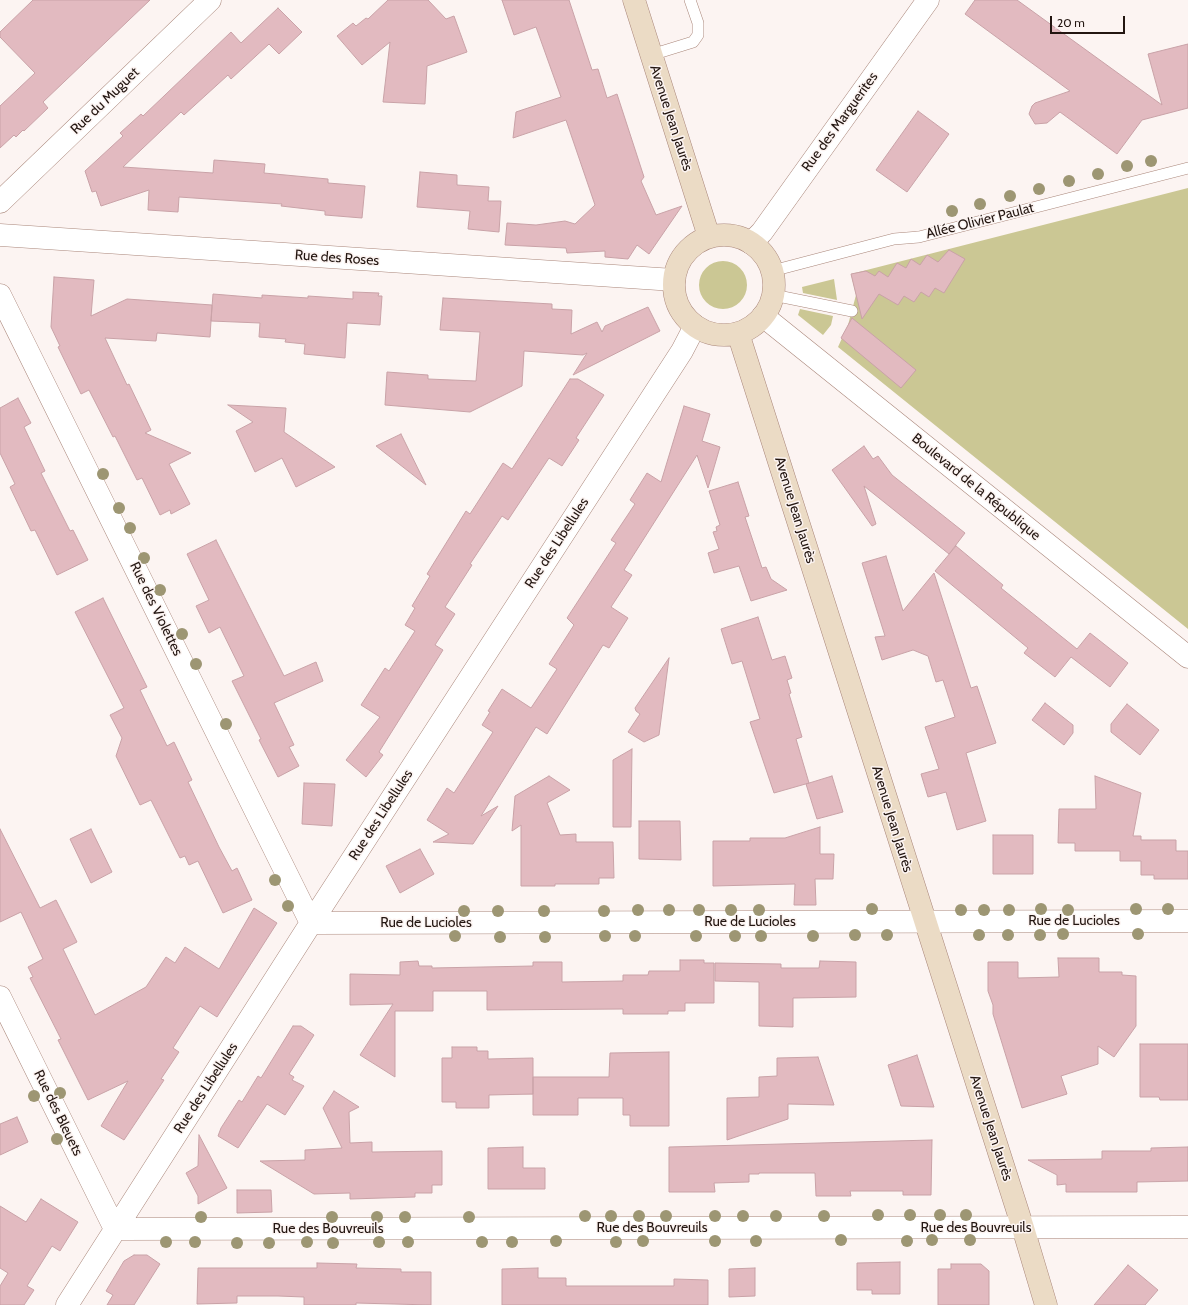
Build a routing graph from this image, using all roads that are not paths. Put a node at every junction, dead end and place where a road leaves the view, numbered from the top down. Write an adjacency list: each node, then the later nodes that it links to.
1 (210, 0): 7 (street, Rue du Muguet)
2 (634, 0): 5 (main road, Avenue Jean Jaurès)
3 (690, 0): 5 (lane)
4 (928, 0): 10 (street, Rue des Marguerites)
5 (651, 55): 9 (main road, Avenue Jean Jaurès)
6 (1188, 168): 11 (lane, Allée Olivier Paulat)
7 (0, 202)
8 (0, 235): 12 (street, Rue des Roses)
9 (709, 237): 10 (main road); 12 (main road)
10 (752, 243): 11 (main road)
11 (772, 270): 14 (main road)
12 (674, 280): 17 (main road)
13 (0, 295): 22 (street, Rue des Violettes)
14 (773, 295): 15 (lane); 16 (main road)
15 (852, 311)
16 (764, 316): 18 (main road); 19 (street, Boulevard de la République)
17 (695, 326): 18 (main road); 22 (street, Rue des Libellules)
18 (738, 333): 21 (main road, Avenue Jean Jaurès)
19 (1188, 657)
20 (1188, 921): 21 (street, Rue de Lucioles)
21 (924, 922): 22 (street, Rue de Lucioles); 25 (main road, Avenue Jean Jaurès)
22 (311, 923): 26 (street, Rue des Libellules)
23 (0, 997): 26 (street, Rue des Bleuets)
24 (1188, 1227): 25 (street, Rue des Bouvreuils)
25 (1023, 1228): 26 (street, Rue des Bouvreuils); 28 (main road, Avenue Jean Jaurès)
26 (115, 1229): 27 (street, Rue des Libellules)
27 (67, 1305)
28 (1046, 1305)

